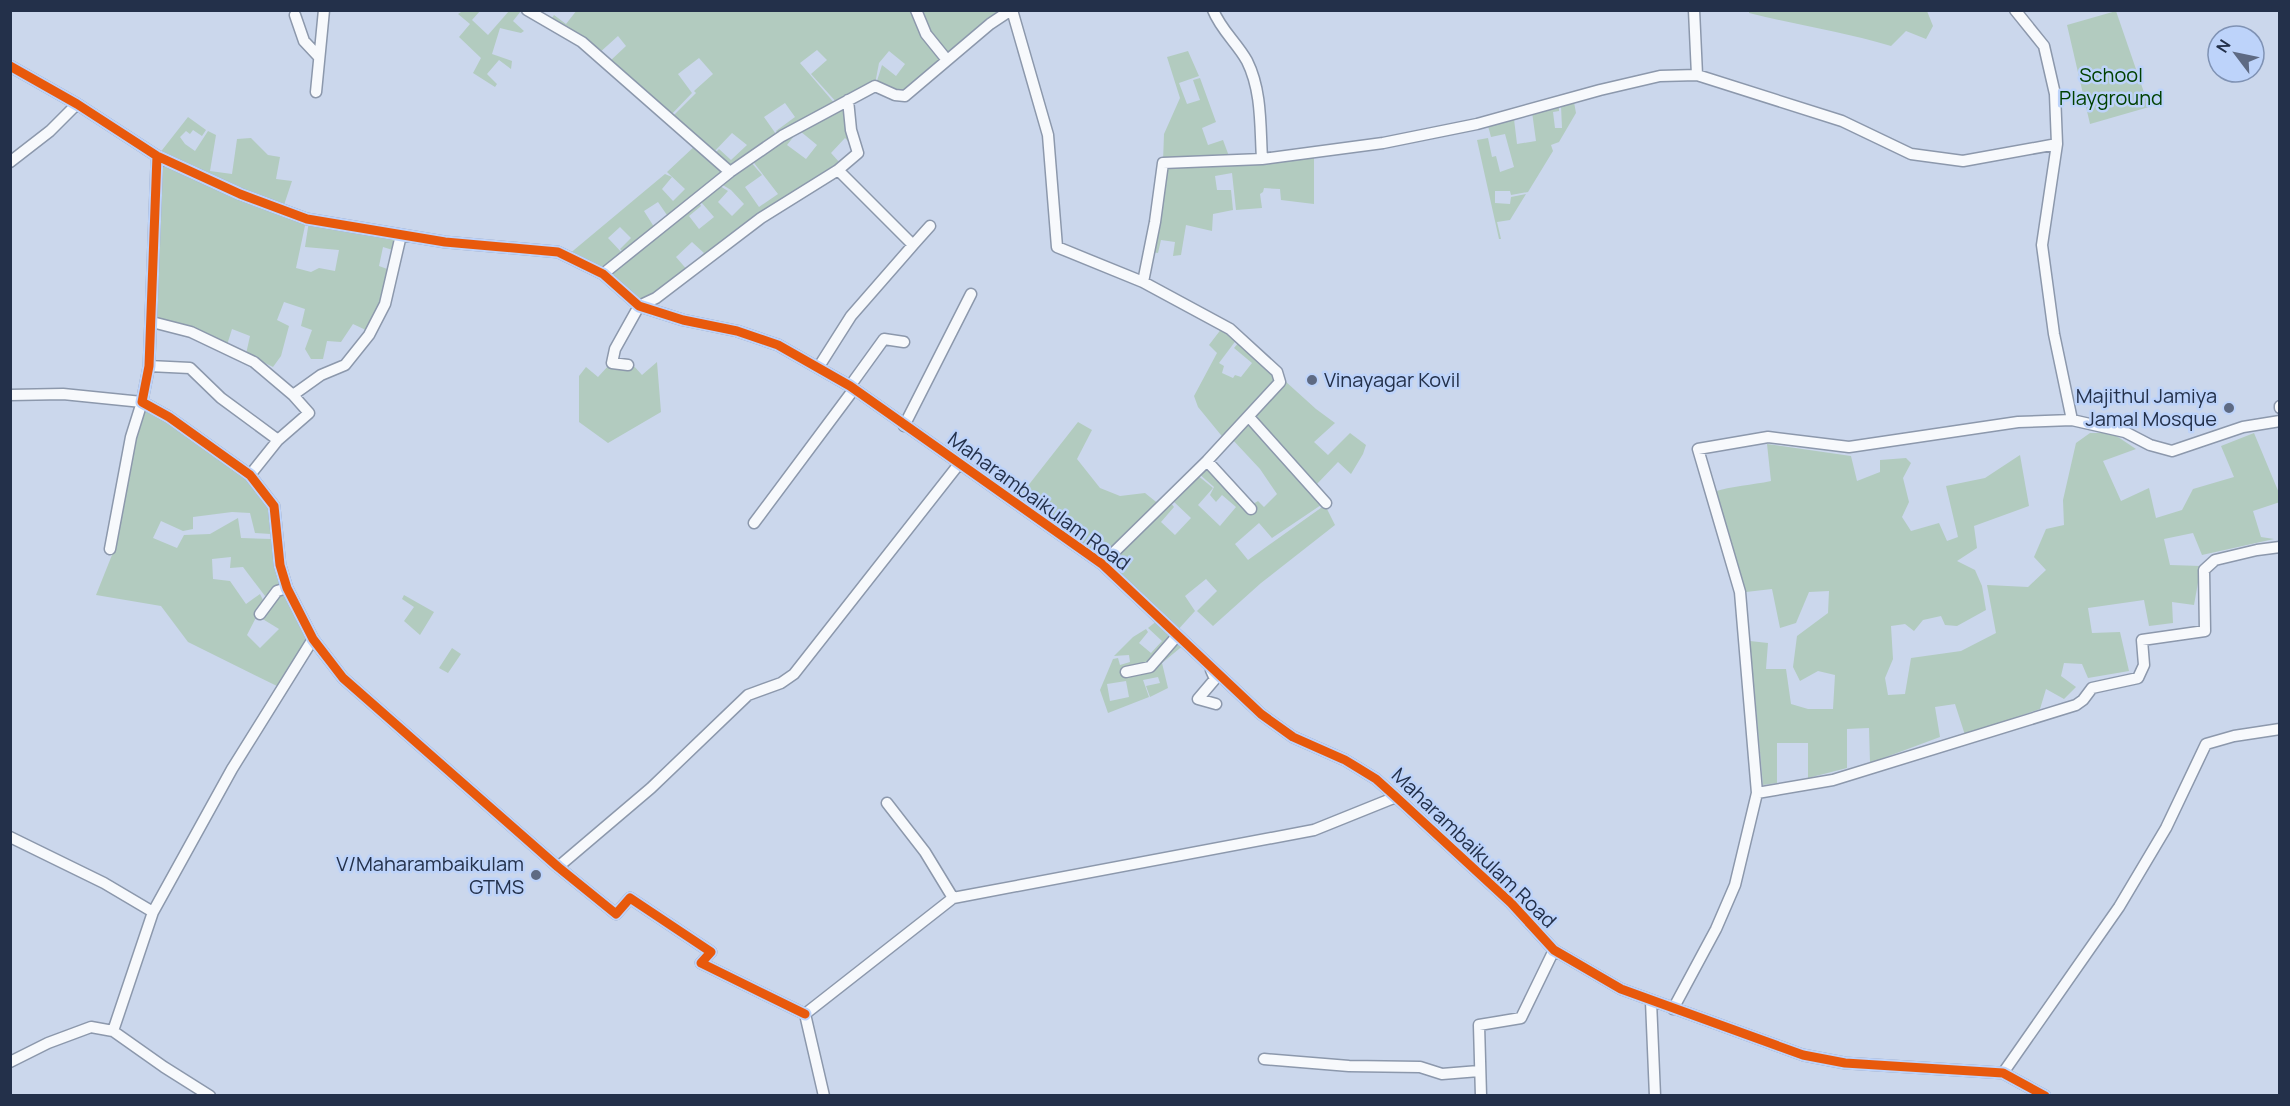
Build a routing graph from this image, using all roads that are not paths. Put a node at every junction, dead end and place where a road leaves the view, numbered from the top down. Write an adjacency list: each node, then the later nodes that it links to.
1 (324, 10): 9 (street)
2 (527, 10): 21 (street)
3 (916, 10): 10 (street)
4 (1011, 10): 10 (street); 26 (street)
5 (1213, 10): 18 (street)
6 (1694, 10): 12 (street)
7 (2015, 10): 16 (street)
8 (295, 15): 9 (street)
9 (319, 57): 13 (street)
10 (947, 60): 14 (street)
11 (10, 66): 15 (street, Maharambaikulam Road)
12 (1697, 75): 16 (street); 18 (street)
13 (316, 92)
14 (848, 100): 20 (street); 21 (street)
15 (77, 104): 17 (street, Maharambaikulam Road); 19 (street)
16 (2057, 144): 39 (street)
17 (157, 156): 23 (street, Maharambaikulam Road); 29 (street)
18 (1262, 159): 26 (street)
19 (10, 162)
20 (838, 170): 24 (street); 28 (street)
21 (730, 172): 25 (street)
22 (930, 226): 24 (street)
23 (401, 236): 25 (street, Maharambaikulam Road); 36 (street)
24 (913, 245): 33 (street)
25 (603, 274): 28 (street, Maharambaikulam Road)
26 (1143, 282): 38 (street)
27 (971, 294): 41 (street)
28 (639, 306): 31 (street); 33 (street, Maharambaikulam Road)
29 (152, 322): 32 (street); 36 (street)
30 (904, 342): 34 (street)
31 (627, 365)
32 (149, 366): 37 (street); 42 (street)
33 (818, 368): 34 (street, Maharambaikulam Road)
34 (852, 388): 41 (street, Maharambaikulam Road); 48 (street)
35 (10, 395): 37 (street)
36 (293, 395): 42 (street)
37 (142, 402): 45 (street); 50 (street)
38 (1249, 417): 43 (street); 46 (street)
39 (2072, 420): 40 (street); 60 (street)
40 (2280, 421)
41 (904, 426): 44 (street, Maharambaikulam Road)
42 (278, 440): 45 (street)
43 (1207, 461): 47 (street); 51 (street)
44 (959, 464): 51 (street, Maharambaikulam Road); 64 (street)
45 (250, 475): 52 (street)
46 (1326, 503)
47 (1251, 509)
48 (754, 522)
49 (2280, 547): 60 (street)
50 (110, 549)
51 (1102, 564): 54 (street, Maharambaikulam Road)
52 (287, 588): 53 (street); 55 (street)
53 (260, 614)
54 (1177, 636): 56 (street, Maharambaikulam Road); 57 (street)
55 (314, 639): 64 (street); 66 (street)
56 (1208, 664): 58 (street); 61 (street, Maharambaikulam Road)
57 (1126, 672)
58 (1216, 704)
59 (2280, 729): 75 (street)
60 (1758, 793): 69 (street)
61 (1396, 797): 65 (street); 67 (street, Maharambaikulam Road)
62 (887, 803): 65 (street)
63 (10, 837): 66 (street)
64 (558, 867): 70 (street)
65 (953, 898): 70 (street)
66 (153, 912): 71 (street)
67 (1554, 950): 68 (street, Maharambaikulam Road); 74 (street)
68 (1651, 1001): 69 (street, Maharambaikulam Road); 79 (street)
69 (1673, 1009): 75 (street, Maharambaikulam Road)
70 (805, 1014): 77 (street)
71 (113, 1031): 73 (street); 76 (street)
72 (1264, 1059): 74 (street)
73 (10, 1062)
74 (1479, 1071): 78 (street)
75 (2003, 1073): 80 (street, Maharambaikulam Road)
76 (210, 1095)
77 (824, 1095)
78 (1481, 1095)
79 (1655, 1095)
80 (2045, 1095)

